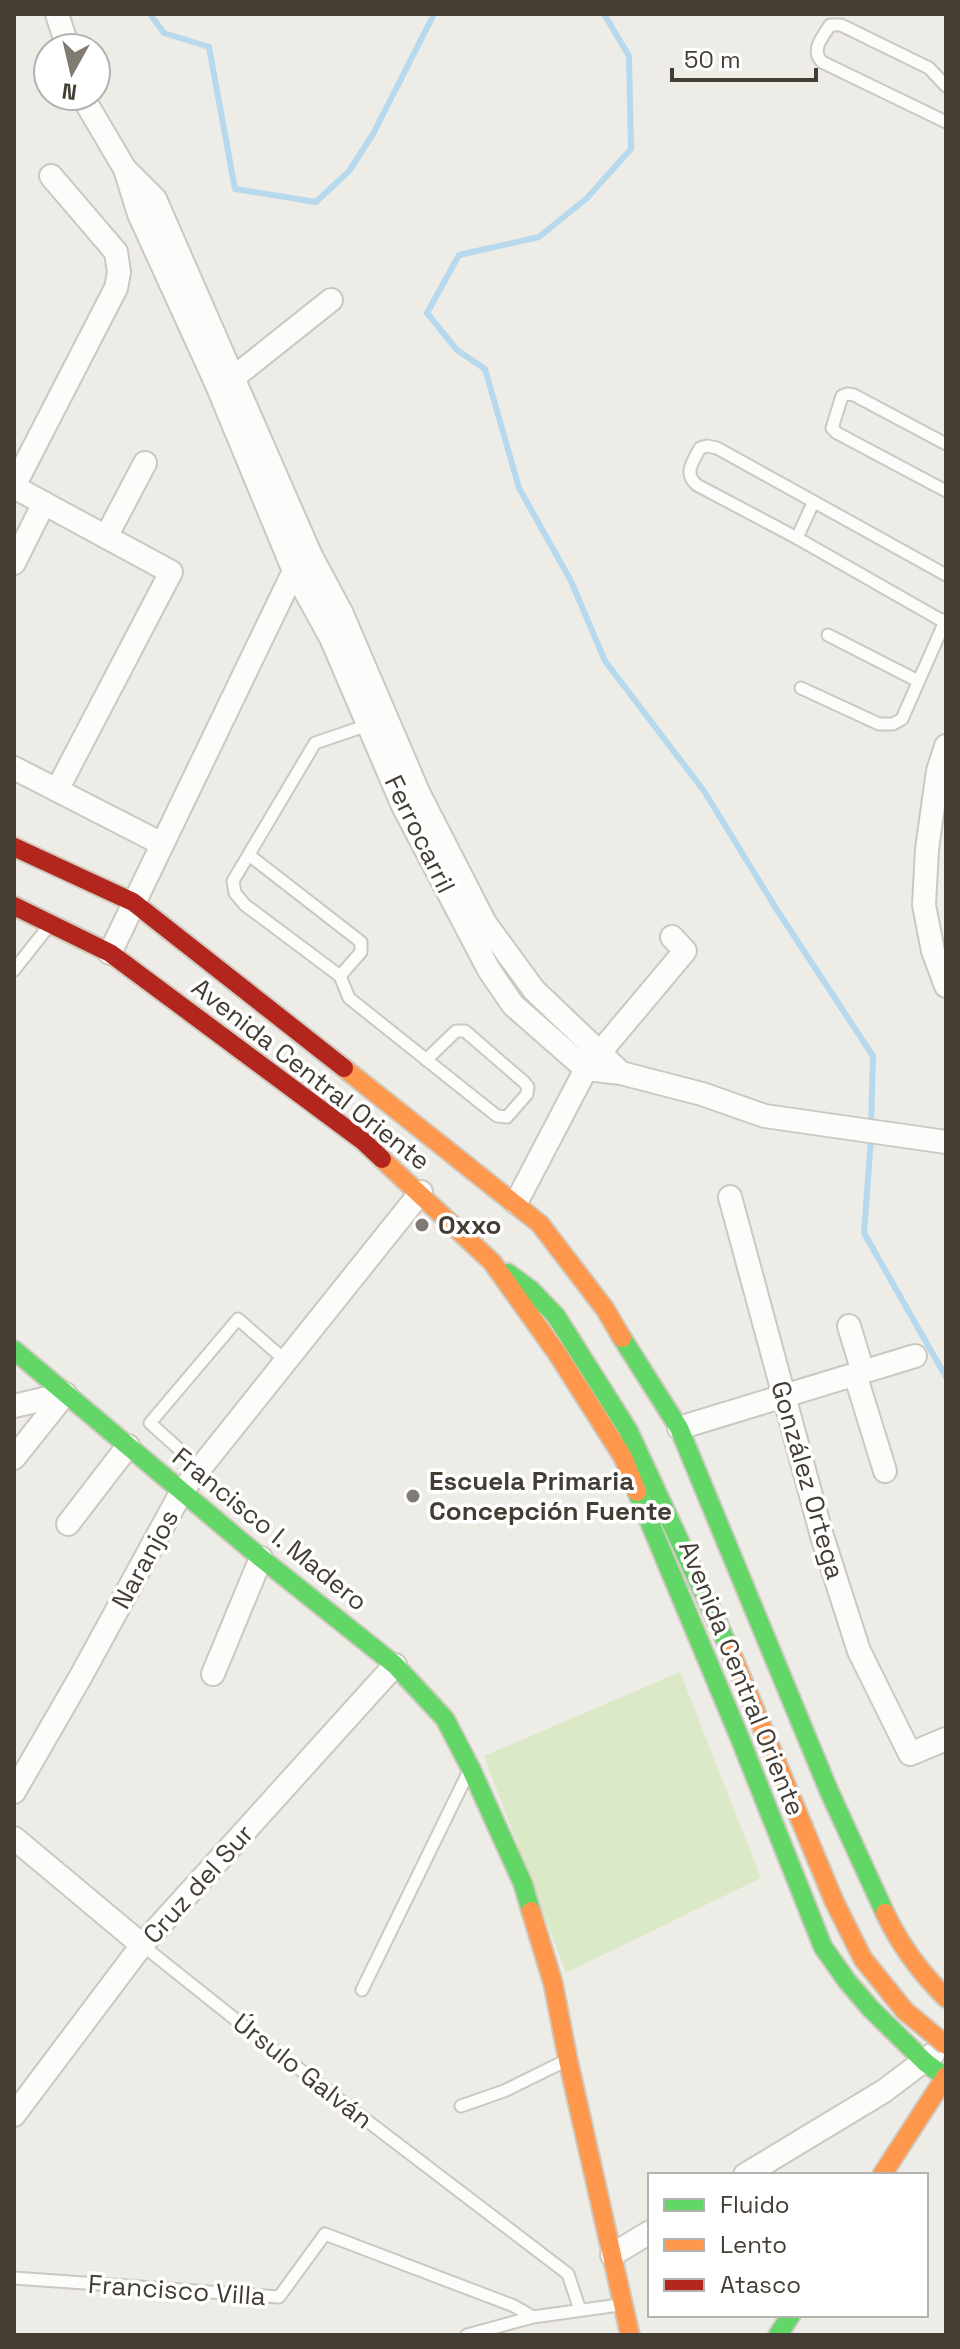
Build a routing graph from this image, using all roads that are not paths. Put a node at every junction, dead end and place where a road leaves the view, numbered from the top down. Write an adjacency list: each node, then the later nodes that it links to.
1 (946, 86): 3 (lane)
2 (91, 112): 4 (street, Ferrocarril)
3 (946, 122)
4 (125, 169): 7 (street, Ferrocarril); 17 (street, Ferrocarril)
5 (51, 176): 10 (street)
6 (331, 300): 7 (street)
7 (233, 378): 17 (street, Ferrocarril)
8 (946, 444): 11 (lane)
9 (145, 463): 14 (street)
10 (14, 487): 12 (street)
11 (946, 491)
12 (44, 503): 14 (street); 16 (street)
13 (813, 503): 15 (lane); 15 (lane); 18 (lane)
14 (106, 537): 27 (street)
15 (797, 538): 19 (lane)
16 (14, 563)
17 (303, 563): 23 (street, Ferrocarril); 28 (street); 40 (street, Ferrocarril)
18 (946, 575)
19 (946, 622): 21 (lane)
20 (828, 635): 21 (lane)
21 (918, 681): 22 (lane)
22 (801, 688)
23 (368, 725): 30 (lane); 40 (street, Ferrocarril)
24 (946, 746): 26 (street)
25 (14, 768): 27 (street)
26 (942, 773): 38 (street)
27 (57, 790): 28 (street)
28 (162, 844): 31 (street)
29 (14, 847): 31 (main road, Avenida Central Oriente)
30 (249, 855): 37 (lane); 37 (lane)
31 (133, 902): 35 (street); 44 (main road, Avenida Central Oriente)
32 (14, 906): 33 (main road, Avenida Central Oriente)
33 (51, 924): 35 (main road, Avenida Central Oriente); 36 (lane)
34 (672, 937): 40 (street)
35 (110, 953): 42 (main road, Avenida Central Oriente)
36 (14, 970)
37 (340, 976): 39 (lane)
38 (945, 987)
39 (426, 1060): 39 (lane)
40 (593, 1060): 41 (street, Ferrocarril); 44 (street)
41 (937, 1138)
42 (421, 1192): 45 (main road, Avenida Central Oriente); 49 (street, Naranjos)
43 (730, 1197): 53 (street, González Ortega)
44 (516, 1203): 51 (main road, Avenida Central Oriente)
45 (492, 1262): 77 (main road, bridge); 79 (main road, Avenida Central Oriente)
46 (849, 1326): 50 (street)
47 (14, 1350): 52 (main road, Francisco I. Madero)
48 (915, 1356): 50 (street)
49 (286, 1361): 58 (street, Naranjos); 58 (lane)
50 (859, 1373): 53 (street); 59 (street)
51 (653, 1389): 55 (main road, Avenida Central Oriente); 68 (main road)
52 (65, 1394): 54 (street); 56 (main road, Francisco I. Madero); 57 (street)
53 (784, 1396): 55 (street); 65 (street, González Ortega)
54 (14, 1406)
55 (679, 1428): 75 (main road, Avenida Central Oriente)
56 (128, 1446): 60 (main road, Francisco I. Madero); 61 (street)
57 (14, 1458)
58 (200, 1468): 60 (street, Naranjos)
59 (885, 1471)
60 (182, 1491): 62 (main road, Francisco I. Madero); 67 (street, Naranjos)
61 (68, 1524)
62 (261, 1558): 63 (main road, Francisco I. Madero); 64 (street)
63 (395, 1665): 66 (main road, Francisco I. Madero); 72 (street, Cruz del Sur)
64 (213, 1674)
65 (946, 1739)
66 (471, 1769): 74 (lane); 78 (main road, Francisco I. Madero)
67 (14, 1792)
68 (815, 1804)
69 (14, 1838): 72 (street, Úrsulo Galván)
70 (850, 1892): 71 (main road)
71 (863, 1918)
72 (142, 1945): 82 (street, Cruz del Sur); 89 (lane, Úrsulo Galván)
73 (911, 1987): 76 (main road)
74 (362, 1990)
75 (946, 1998)
76 (946, 2022)
77 (946, 2044): 79 (street)
78 (568, 2060): 81 (lane); 86 (main road, Francisco I. Madero)
79 (925, 2062): 80 (main road, Avenida Central Oriente); 83 (street)
80 (946, 2077): 84 (main road)
81 (461, 2106)
82 (14, 2115)
83 (748, 2173)
84 (883, 2173)
85 (648, 2233): 86 (street)
86 (612, 2255): 88 (main road, Francisco I. Madero)
87 (14, 2278): 90 (lane, Francisco Villa)
88 (623, 2304): 89 (lane); 93 (main road, Francisco I. Madero)
89 (580, 2310): 90 (lane)
90 (533, 2317): 92 (lane)
91 (790, 2317): 94 (main road)
92 (467, 2335)
93 (630, 2335)
94 (778, 2335)

